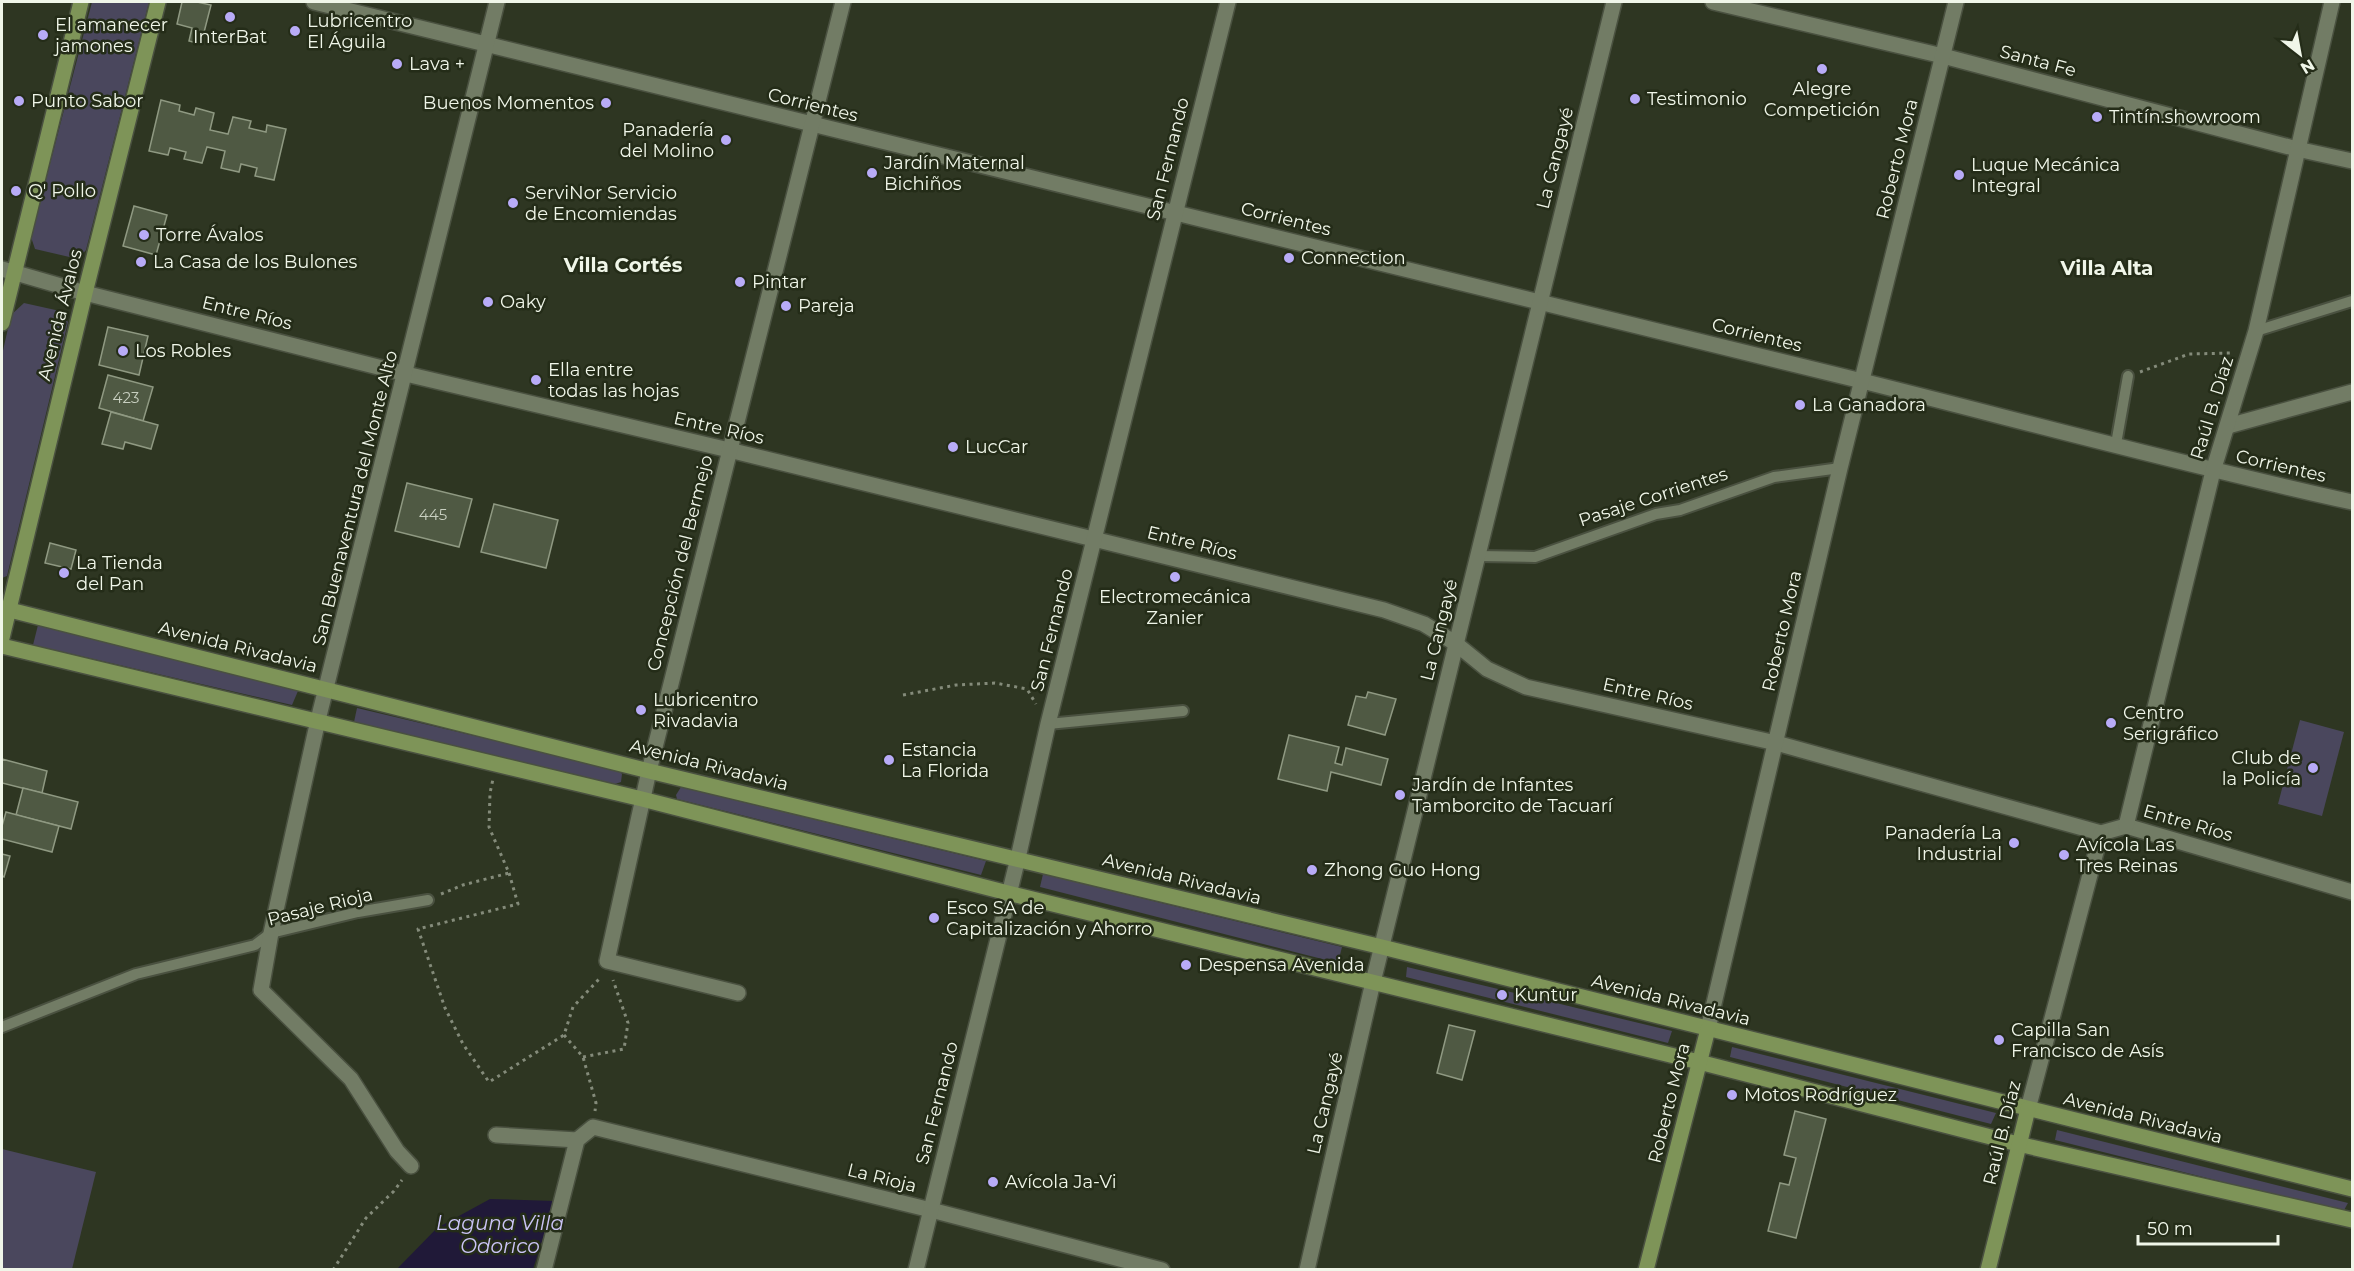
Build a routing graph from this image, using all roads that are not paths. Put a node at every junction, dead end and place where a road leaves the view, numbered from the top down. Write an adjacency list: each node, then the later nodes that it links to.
1 (81, 2): 17 (street)
2 (158, 2): 18 (street, Avenida Ávalos)
3 (314, 2): 11 (street, Corrientes)
4 (497, 2): 11 (street, San Buenaventura del Monte Alto)
5 (843, 2): 13 (street, Concepción del Bermejo)
6 (1228, 2): 16 (street, San Fernando)
7 (1614, 2): 20 (street, La Cangayé)
8 (1713, 2): 12 (street, Santa Fe)
9 (1956, 2): 12 (street, Roberto Mora)
10 (2332, 2): 14 (street, Raúl B. Díaz)
11 (487, 44): 13 (street, Corrientes); 23 (street, San Buenaventura del Monte Alto)
12 (1943, 56): 14 (street, Santa Fe); 25 (street, Roberto Mora)
13 (813, 125): 16 (street, Corrientes); 29 (street, Concepción del Bermejo)
14 (2298, 149): 15 (street, Santa Fe); 22 (street, Raúl B. Díaz)
15 (2352, 161)
16 (1175, 212): 20 (street, Corrientes); 33 (street, San Fernando)
17 (8, 271): 18 (street, Entre Ríos); 21 (street)
18 (85, 293): 23 (street, Entre Ríos); 35 (street, Avenida Ávalos)
19 (2352, 301): 22 (lane)
20 (1539, 303): 25 (street, Corrientes); 34 (street, La Cangayé)
21 (2, 323)
22 (2256, 331): 27 (street, Raúl B. Díaz)
23 (406, 374): 29 (street, Entre Ríos); 39 (street, San Buenaventura del Monte Alto)
24 (2128, 376): 28 (lane)
25 (1863, 381): 28 (street, Corrientes); 30 (street, Roberto Mora)
26 (2352, 392): 27 (street)
27 (2228, 426): 31 (street, Raúl B. Díaz)
28 (2116, 444): 31 (street, Corrientes)
29 (729, 450): 33 (street, Entre Ríos); 44 (street, Concepción del Bermejo)
30 (1840, 468): 34 (lane, Pasaje Corrientes); 43 (street, Roberto Mora)
31 (2213, 471): 32 (street, Corrientes); 46 (street, Raúl B. Díaz)
32 (2352, 502)
33 (1095, 539): 37 (street, Entre Ríos); 42 (street, San Fernando)
34 (1478, 556): 37 (street, La Cangayé)
35 (5, 610): 36 (street, Avenida Ávalos); 39 (street, Avenida Rivadavia)
36 (2, 638)
37 (1455, 644): 43 (street, Entre Ríos); 53 (street, La Cangayé)
38 (2, 646): 41 (street)
39 (327, 689): 41 (street, San Buenaventura del Monte Alto); 44 (street, Avenida Rivadavia)
40 (1183, 711): 42 (lane)
41 (318, 720): 45 (street); 52 (street, San Buenaventura del Monte Alto)
42 (1048, 724): 48 (street, San Fernando)
43 (1776, 743): 47 (street, Entre Ríos); 57 (street, Roberto Mora)
44 (649, 771): 45 (street, Concepción del Bermejo); 48 (street, Avenida Rivadavia)
45 (642, 799): 50 (street); 55 (street, Concepción del Bermejo)
46 (2126, 826): 47 (street, Entre Ríos); 49 (street, Entre Ríos)
47 (2101, 832): 59 (street, Raúl B. Díaz)
48 (1018, 858): 50 (street, San Fernando); 53 (street, Avenida Rivadavia)
49 (2352, 892)
50 (1008, 893): 54 (street); 65 (street, San Fernando)
51 (429, 900): 52 (lane, Pasaje Rioja)
52 (271, 933): 56 (lane, Pasaje Rioja); 63 (street, San Buenaventura del Monte Alto)
53 (1382, 947): 54 (street, La Cangayé); 57 (street, Avenida Rivadavia)
54 (1373, 982): 58 (street); 70 (street, La Cangayé)
55 (738, 993)
56 (2, 1027)
57 (1708, 1029): 58 (street, Roberto Mora); 59 (street, Avenida Rivadavia)
58 (1699, 1062): 62 (street); 71 (street, Roberto Mora)
59 (2028, 1109): 62 (street, Raúl B. Díaz); 64 (street, Avenida Rivadavia)
60 (496, 1135): 61 (street)
61 (577, 1140): 65 (street, La Rioja); 67 (street)
62 (2018, 1144): 66 (street); 72 (street, Raúl B. Díaz)
63 (411, 1166)
64 (2352, 1189)
65 (931, 1210): 68 (street, San Fernando); 69 (street, La Rioja)
66 (2352, 1220)
67 (544, 1269)
68 (916, 1269)
69 (1162, 1269)
70 (1307, 1269)
71 (1646, 1269)
72 (1988, 1269)

